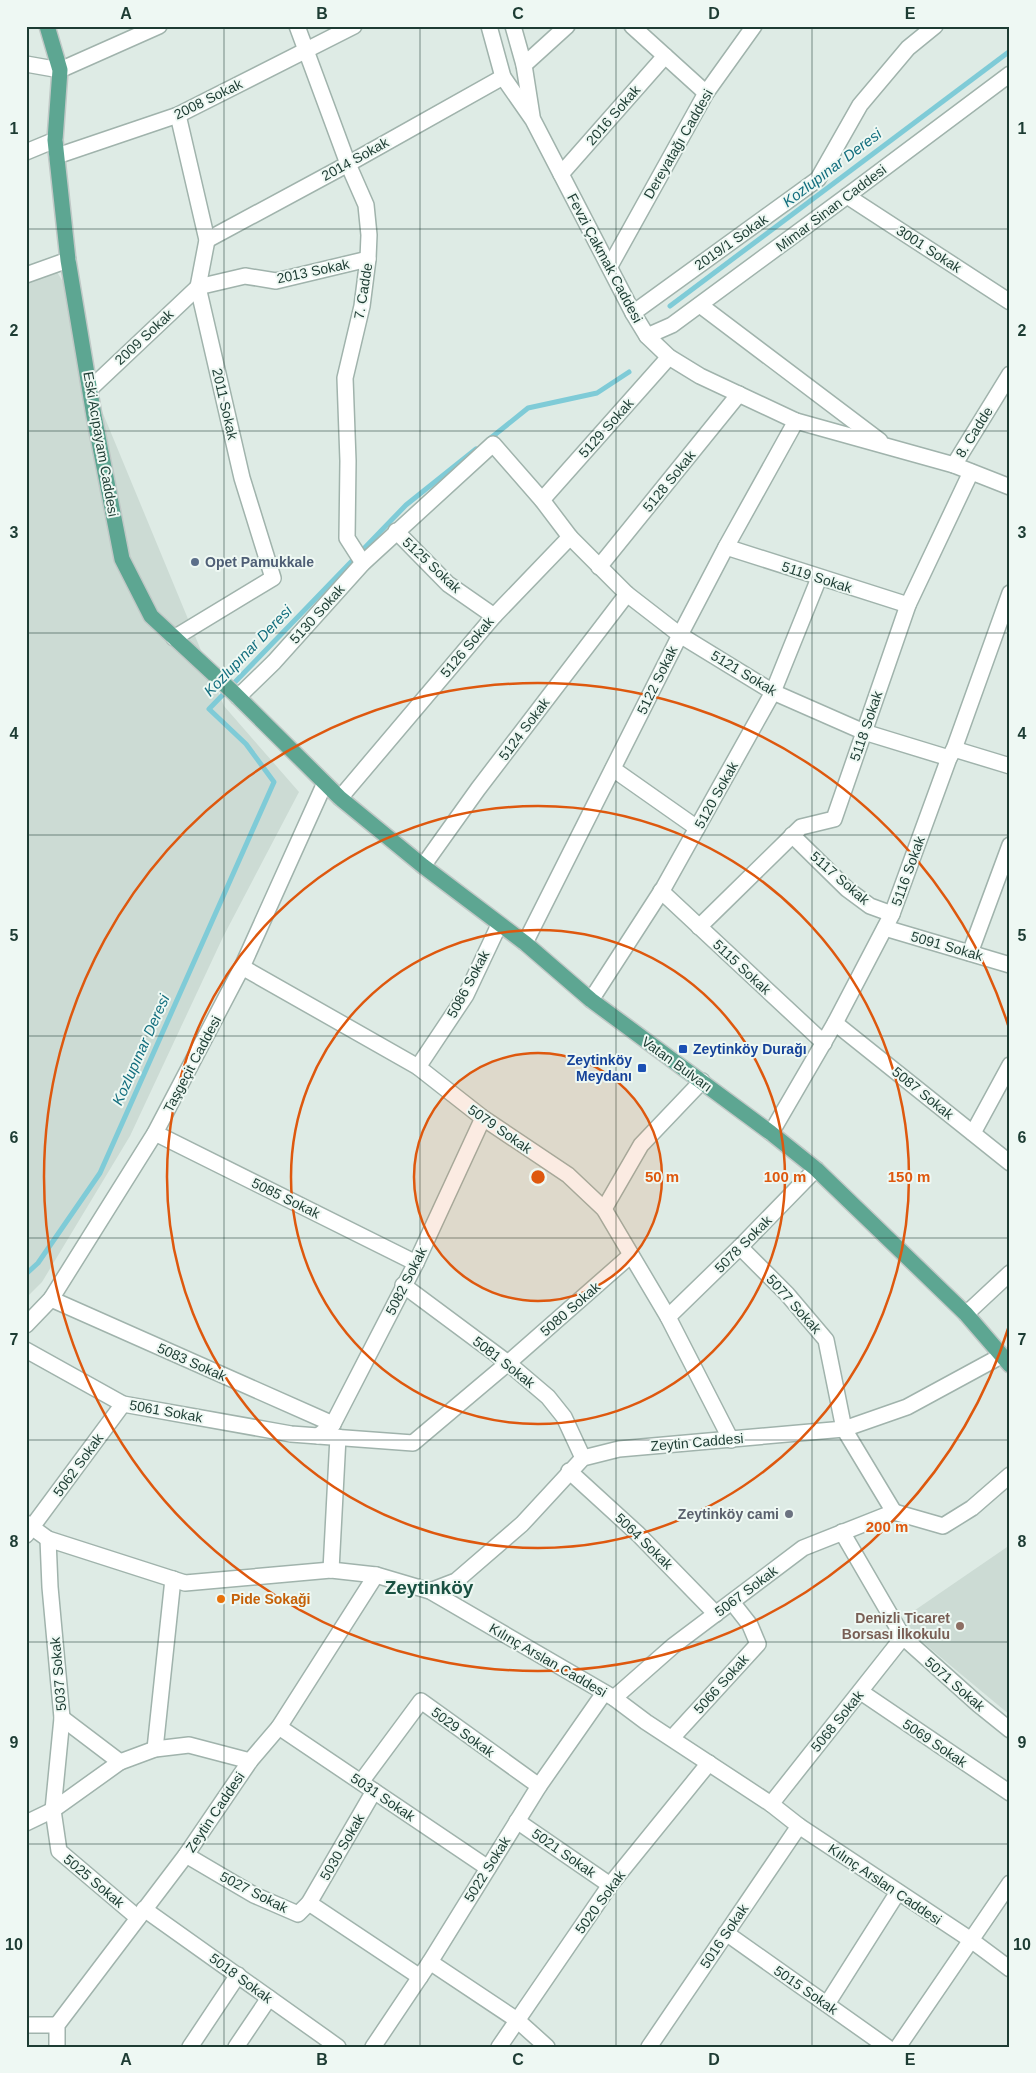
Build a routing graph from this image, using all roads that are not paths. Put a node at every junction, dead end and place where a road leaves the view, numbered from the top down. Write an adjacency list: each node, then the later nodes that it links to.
1 (47, 26): 15 (main road, Eski Acıpayam Caddesi)
2 (159, 26): 15 (street)
3 (297, 26): 11 (street, 7. Cadde)
4 (354, 26): 11 (street, 2008 Sokak)
5 (489, 26): 17 (street)
6 (513, 26): 14 (street)
7 (567, 26): 14 (street)
8 (632, 26): 12 (street)
9 (754, 26): 18 (street, Dereyatağı Caddesi)
10 (935, 26): 35 (street, 2019/1 Sokak)
11 (307, 51): 19 (street, 2008 Sokak); 24 (street, 7. Cadde)
12 (665, 56): 18 (street); 25 (street, 2016 Sokak)
13 (26, 64): 15 (street)
14 (524, 65): 20 (street)
15 (60, 70): 21 (main road, Eski Acıpayam Caddesi)
16 (1010, 74): 26 (street, Mimar Sinan Caddesi)
17 (503, 77): 20 (street); 24 (street, 2014 Sokak)
18 (706, 94): 30 (street, Dereyatağı Caddesi)
19 (178, 115): 23 (street, 2008 Sokak); 27 (street, 2011 Sokak)
20 (533, 120): 25 (street, Fevzi Çakmak Caddesi)
21 (55, 140): 22 (street); 23 (main road, Eski Acıpayam Caddesi)
22 (26, 152)
23 (57, 156): 29 (main road, Eski Acıpayam Caddesi)
24 (348, 164): 27 (street, 2014 Sokak); 28 (street, 7. Cadde)
25 (561, 174): 30 (street, Fevzi Çakmak Caddesi)
26 (848, 196): 33 (street, 3001 Sokak); 34 (street, Mimar Sinan Caddesi)
27 (207, 240): 32 (street, 2011 Sokak)
28 (368, 259): 32 (street, 2013 Sokak); 50 (street, 7. Cadde)
29 (68, 260): 31 (street); 39 (main road, Eski Acıpayam Caddesi)
30 (610, 266): 35 (street, Fevzi Çakmak Caddesi)
31 (26, 276)
32 (198, 287): 39 (street, 2009 Sokak); 58 (street, 2011 Sokak)
33 (1010, 302)
34 (700, 304): 36 (street, Mimar Sinan Caddesi); 42 (street)
35 (632, 313): 36 (street, Fevzi Çakmak Caddesi)
36 (647, 336): 37 (street, Fevzi Çakmak Caddesi)
37 (669, 357): 40 (street, Fevzi Çakmak Caddesi); 46 (street, 5129 Sokak)
38 (1010, 374): 43 (street, 8. Cadde)
39 (91, 388): 58 (main road, Eski Acıpayam Caddesi)
40 (739, 394): 41 (street, Fevzi Çakmak Caddesi); 51 (street, 5128 Sokak)
41 (796, 421): 42 (street, Fevzi Çakmak Caddesi); 49 (street, 5122 Sokak)
42 (888, 447): 43 (street, Fevzi Çakmak Caddesi)
43 (954, 465): 44 (street, Fevzi Çakmak Caddesi)
44 (971, 472): 45 (street, Fevzi Çakmak Caddesi); 55 (street, 5118 Sokak)
45 (1010, 486)
46 (542, 500): 47 (street, 5130 Sokak); 48 (street)
47 (396, 531): 50 (street, 5130 Sokak); 56 (street, 5125 Sokak)
48 (570, 537): 51 (street, 5121 Sokak); 56 (street, 5126 Sokak)
49 (726, 546): 52 (street, 5119 Sokak); 57 (street, 5122 Sokak)
50 (361, 560): 60 (street, 5130 Sokak)
51 (599, 567): 54 (street, 5121 Sokak)
52 (819, 578): 55 (street, 5119 Sokak); 59 (street, 5120 Sokak)
53 (1010, 593): 62 (street, 5116 Sokak)
54 (627, 594): 57 (street, 5121 Sokak); 70 (street, 5124 Sokak)
55 (908, 605): 61 (street, 5118 Sokak)
56 (494, 616): 66 (street, 5126 Sokak)
57 (680, 635): 59 (street, 5121 Sokak); 64 (street, 5122 Sokak)
58 (174, 638): 60 (main road, Eski Acıpayam Caddesi)
59 (774, 692): 61 (street, 5121 Sokak); 67 (street, 5120 Sokak)
60 (236, 696): 65 (main road, Eski Acıpayam Caddesi)
61 (864, 732): 62 (street, 5121 Sokak); 68 (street, 5118 Sokak)
62 (951, 753): 63 (street, 5121 Sokak); 72 (street, 5116 Sokak)
63 (1010, 766)
64 (613, 769): 67 (street); 76 (street, 5122 Sokak)
65 (324, 785): 66 (main road, Vatan Bulvarı); 79 (street, Taşgeçit Caddesi)
66 (340, 798): 70 (main road, Vatan Bulvarı)
67 (697, 828): 71 (street, 5120 Sokak)
68 (792, 835): 72 (street, 5117 Sokak); 74 (street, 5118 Sokak)
69 (1010, 845): 77 (street)
70 (423, 866): 73 (main road, Vatan Bulvarı)
71 (661, 892): 74 (street, 5115 Sokak); 80 (street, 5120 Sokak)
72 (892, 914): 75 (street, 5116 Sokak)
73 (499, 924): 76 (main road, Vatan Bulvarı); 84 (street, 5086 Sokak)
74 (699, 927): 82 (street, 5115 Sokak)
75 (885, 928): 77 (street, 5091 Sokak); 81 (street, 5116 Sokak)
76 (525, 943): 80 (main road, Vatan Bulvarı)
77 (970, 953): 78 (street, 5091 Sokak)
78 (1010, 965)
79 (242, 967): 84 (street, 5079 Sokak); 89 (street, Taşgeçit Caddesi)
80 (591, 1000): 85 (main road, Vatan Bulvarı)
81 (836, 1023): 82 (street, 5116 Sokak); 88 (street, 5087 Sokak)
82 (824, 1043): 87 (street, 5116 Sokak)
83 (1010, 1065): 88 (street)
84 (418, 1067): 86 (street, 5079 Sokak)
85 (702, 1081): 87 (main road, Vatan Bulvarı); 92 (street)
86 (483, 1118): 92 (street, 5079 Sokak); 95 (street, 5082 Sokak)
87 (771, 1133): 91 (main road, Vatan Bulvarı)
88 (973, 1133): 90 (street, 5087 Sokak)
89 (155, 1134): 95 (street, 5085 Sokak); 98 (street, Taşgeçit Caddesi)
90 (1010, 1163)
91 (816, 1169): 93 (street, 5078 Sokak); 99 (main road, Vatan Bulvarı)
92 (604, 1209): 94 (street, 5079 Sokak)
93 (740, 1247): 100 (street, 5078 Sokak); 106 (street, 5077 Sokak)
94 (632, 1255): 100 (street, 5079 Sokak); 104 (street, 5080 Sokak)
95 (416, 1263): 97 (street, 5082 Sokak)
96 (1010, 1272): 99 (street)
97 (403, 1285): 104 (street, 5081 Sokak); 107 (street, 5082 Sokak)
98 (51, 1299): 101 (street, Taşgeçit Caddesi); 107 (street, 5083 Sokak)
99 (966, 1314): 103 (main road, Vatan Bulvarı)
100 (668, 1317): 109 (street, 5079 Sokak)
101 (26, 1325)
102 (26, 1350): 105 (street, 5061 Sokak)
103 (1005, 1361): 106 (street, Zeytin Caddesi)
104 (508, 1363): 107 (street); 110 (street, 5081 Sokak)
105 (123, 1404): 108 (street, 5061 Sokak); 114 (street, 5062 Sokak)
106 (844, 1429): 109 (street, Zeytin Caddesi); 113 (street, 5077 Sokak)
107 (336, 1431): 108 (street, 5082 Sokak); 117 (street)
108 (318, 1436)
109 (731, 1440): 110 (street, Zeytin Caddesi)
110 (583, 1458): 111 (street, Zeytin Caddesi)
111 (569, 1471): 120 (street, Zeytin Caddesi); 122 (street, 5064 Sokak)
112 (1010, 1475): 113 (street)
113 (894, 1512): 115 (street, 5067 Sokak)
114 (29, 1528): 116 (street, Kılınç Arslan Caddesi)
115 (842, 1532): 121 (street, 5067 Sokak); 123 (street, 5071 Sokak)
116 (48, 1539): 119 (street, Kılınç Arslan Caddesi); 126 (street, 5037 Sokak)
117 (331, 1570): 118 (street, Kılınç Arslan Caddesi); 119 (street, Kılınç Arslan Caddesi)
118 (376, 1575): 120 (street, Kılınç Arslan Caddesi); 127 (street, Zeytin Caddesi)
119 (173, 1579): 130 (street)
120 (430, 1591): 125 (street, Kılınç Arslan Caddesi)
121 (732, 1602): 122 (street, 5067 Sokak); 129 (street, 5066 Sokak)
122 (716, 1614): 125 (street, 5067 Sokak)
123 (902, 1637): 124 (street, 5068 Sokak); 128 (street, 5071 Sokak)
124 (861, 1692): 137 (street, 5069 Sokak); 138 (street, 5068 Sokak)
125 (609, 1695): 129 (street, Kılınç Arslan Caddesi); 135 (street, 5022 Sokak)
126 (62, 1718): 132 (street); 139 (street, 5037 Sokak)
127 (279, 1727): 131 (street, Zeytin Caddesi); 134 (street, 5031 Sokak)
128 (1010, 1730)
129 (672, 1738): 133 (street, Kılınç Arslan Caddesi)
130 (155, 1749): 131 (street); 132 (street)
131 (250, 1760): 143 (street, Zeytin Caddesi)
132 (120, 1762): 139 (street)
133 (709, 1763): 138 (street, Kılınç Arslan Caddesi); 146 (street, 5020 Sokak)
134 (361, 1782): 135 (street, 5029 Sokak); 136 (street, 5031 Sokak)
135 (539, 1786): 140 (street, 5022 Sokak)
136 (374, 1791): 144 (street, 5031 Sokak); 148 (street, 5030 Sokak)
137 (1010, 1793)
138 (771, 1804): 142 (street, Kılınç Arslan Caddesi)
139 (53, 1810): 141 (street); 149 (street, 5025 Sokak)
140 (517, 1821): 144 (street, 5022 Sokak); 146 (street, 5021 Sokak)
141 (26, 1823)
142 (799, 1826): 147 (street, Kılınç Arslan Caddesi); 150 (street, 5016 Sokak)
143 (186, 1854): 148 (street, 5027 Sokak); 149 (street, Zeytin Caddesi)
144 (488, 1868): 152 (street, 5022 Sokak)
145 (1010, 1883): 151 (street)
146 (610, 1885): 158 (street, 5020 Sokak)
147 (898, 1892): 151 (street, Kılınç Arslan Caddesi); 157 (street)
148 (309, 1903): 155 (street, 5027 Sokak)
149 (141, 1914): 154 (street, 5018 Sokak); 159 (street, Zeytin Caddesi)
150 (726, 1933): 157 (street, 5015 Sokak); 168 (street, 5016 Sokak)
151 (970, 1940): 153 (street, Kılınç Arslan Caddesi); 170 (street)
152 (430, 1962): 155 (street, 5022 Sokak); 158 (street)
153 (1010, 1969)
154 (238, 1975): 156 (street, 5018 Sokak); 162 (street)
155 (420, 1977): 165 (street, 5022 Sokak)
156 (269, 1998): 163 (street); 164 (street, 5018 Sokak)
157 (827, 2004): 169 (street, 5015 Sokak)
158 (517, 2020): 166 (street, 5020 Sokak); 167 (street)
159 (57, 2024): 160 (street); 161 (street)
160 (26, 2025)
161 (57, 2047)
162 (190, 2047)
163 (236, 2047)
164 (338, 2047)
165 (373, 2047)
166 (499, 2047)
167 (547, 2047)
168 (650, 2047)
169 (887, 2047)
170 (898, 2047)

